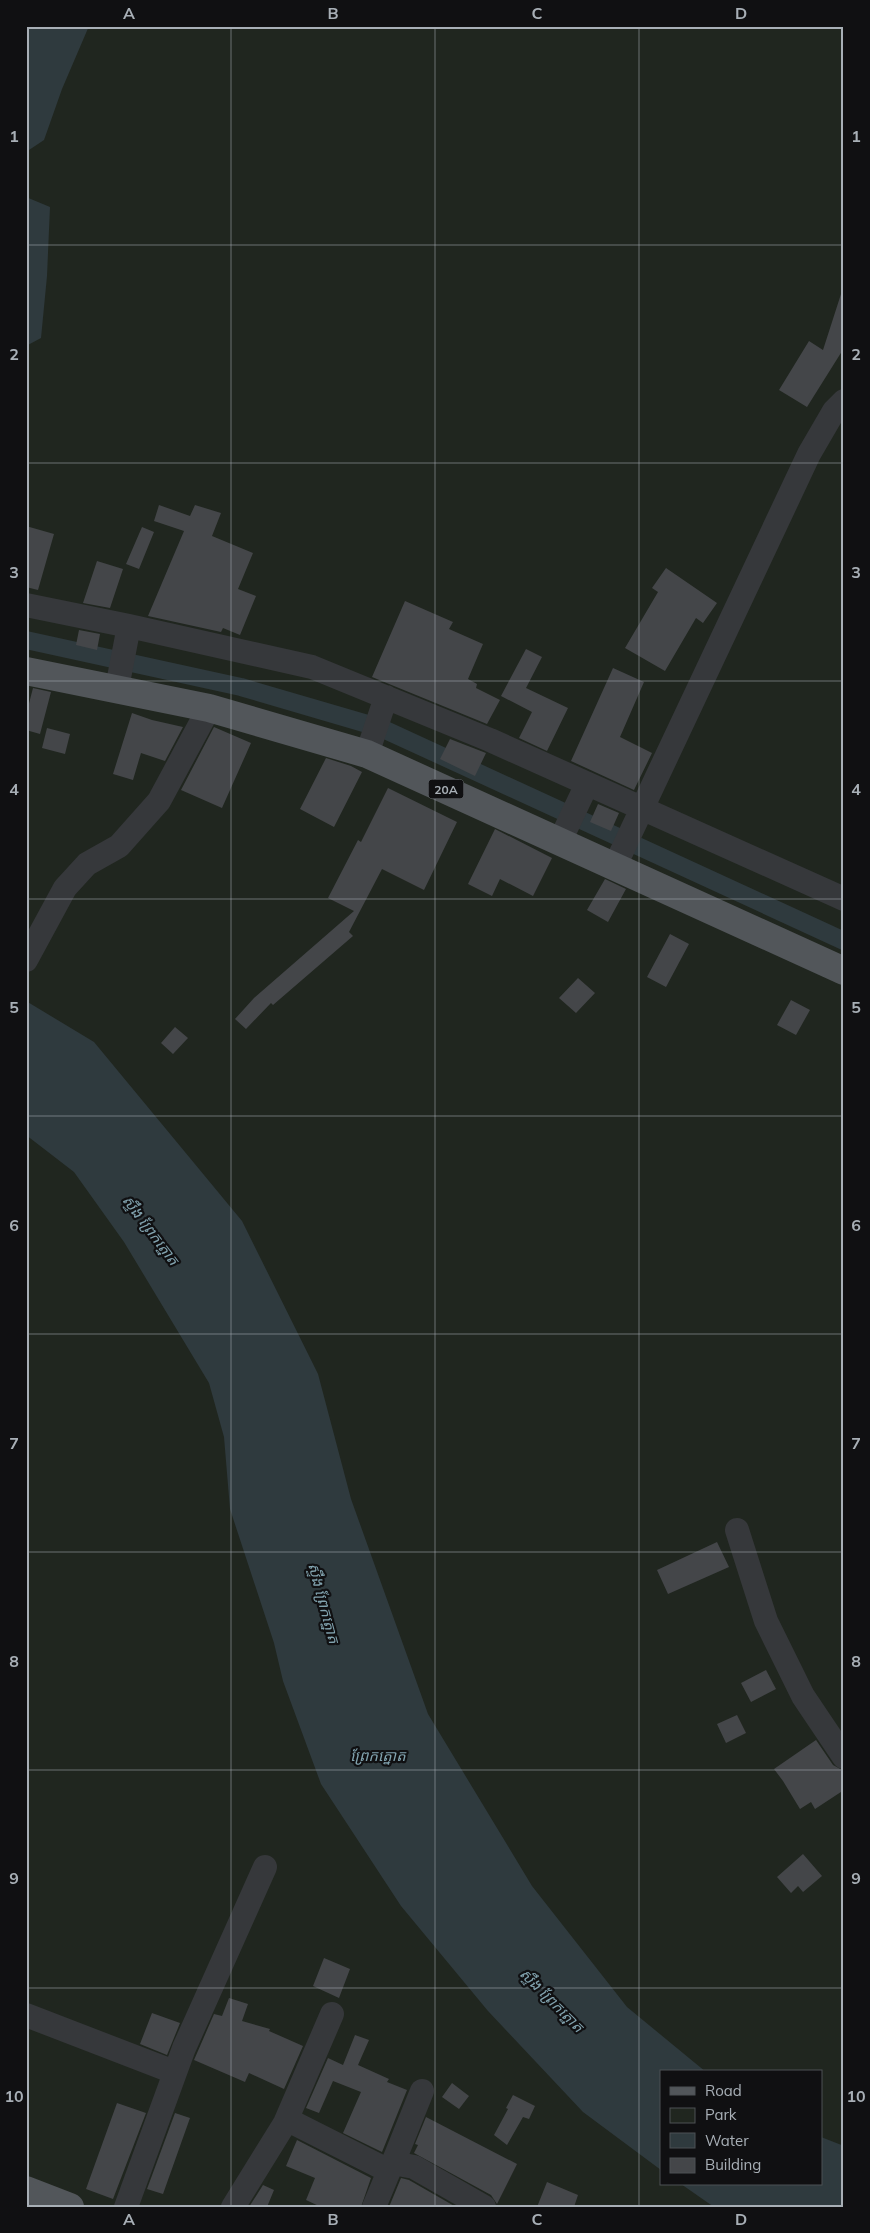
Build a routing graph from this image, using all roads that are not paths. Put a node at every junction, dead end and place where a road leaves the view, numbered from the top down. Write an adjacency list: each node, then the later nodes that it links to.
1 (844, 401): 10 (street)
2 (26, 605): 3 (street)
3 (128, 633): 5 (street); 6 (street)
4 (26, 670): 5 (main road, 20A)
5 (118, 680): 7 (main road, 20A)
6 (383, 703): 8 (street); 9 (street)
7 (209, 708): 8 (main road, 20A); 14 (street)
8 (370, 744): 11 (main road, 20A)
9 (584, 791): 10 (street); 11 (street)
10 (639, 812): 12 (street); 13 (street)
11 (565, 830): 12 (main road, 20A)
12 (614, 868): 15 (main road, 20A)
13 (844, 899)
14 (26, 960)
15 (844, 971)
16 (737, 1530): 17 (street)
17 (844, 1757)
18 (265, 1867): 21 (street)
19 (332, 2014): 23 (street)
20 (26, 2015): 21 (street)
21 (174, 2072): 25 (street)
22 (422, 2092): 24 (street)
23 (285, 2123): 24 (street); 26 (street)
24 (391, 2167): 27 (street); 28 (street)
25 (126, 2207)
26 (233, 2207)
27 (374, 2207)
28 (484, 2207)

